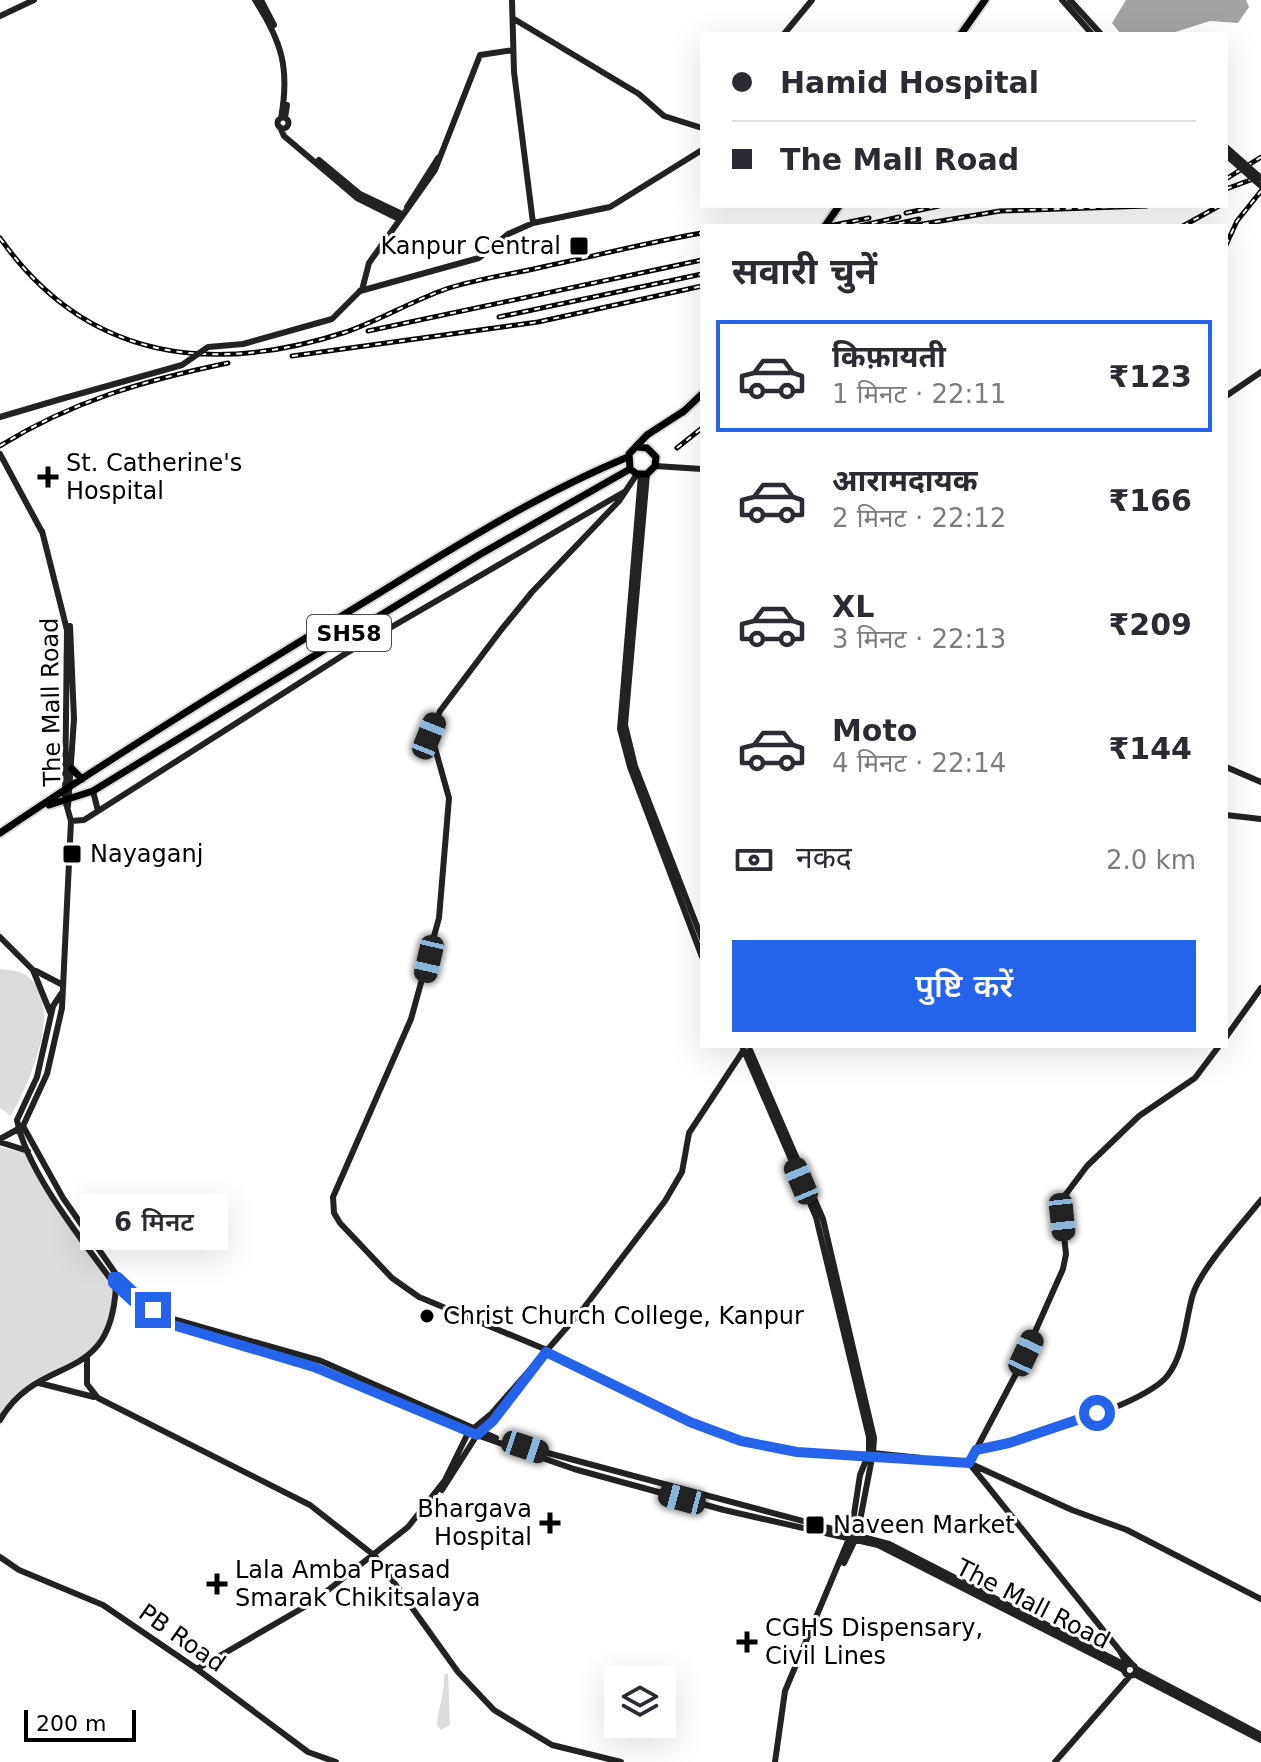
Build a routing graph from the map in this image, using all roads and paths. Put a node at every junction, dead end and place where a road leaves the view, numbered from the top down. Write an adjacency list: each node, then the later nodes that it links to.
1 (34, 0): 8 (street)
2 (258, 0): 22 (street)
3 (512, 0): 9 (street)
4 (812, 0): 11 (street)
5 (982, 0): 12 (main road)
6 (1062, 0): 13 (street)
7 (1070, 0): 14 (street)
8 (0, 16)
9 (514, 19): 10 (street); 15 (street)
10 (529, 29): 15 (street); 16 (street)
11 (786, 32)
12 (959, 32)
13 (1090, 32)
14 (1099, 32)
15 (513, 46): 22 (street); 23 (street)
16 (700, 127)
17 (1228, 149): 20 (street, bridge)
18 (700, 151): 23 (street)
19 (1228, 157): 21 (street, bridge)
20 (1261, 178)
21 (1261, 186)
22 (400, 217): 24 (street)
23 (533, 223): 24 (street)
24 (361, 290): 29 (street, bridge)
25 (1261, 372): 26 (street)
26 (1228, 395)
27 (700, 396): 28 (main road, SH58)
28 (684, 411): 30 (main road, SH58); 30 (main road, SH58)
29 (0, 417)
30 (644, 448): 32 (main road, SH58); 33 (main road)
31 (0, 454): 37 (street, The Mall Road)
32 (628, 457): 35 (main road); 40 (main road, SH58)
33 (655, 466): 34 (street); 35 (main road, SH58)
34 (700, 469)
35 (639, 473): 36 (street); 43 (main road, SH58); 51 (street)
36 (627, 491): 45 (street); 67 (street)
37 (65, 609): 39 (street, The Mall Road); 42 (street, The Mall Road)
38 (1228, 768): 41 (street)
39 (72, 769): 40 (main road); 42 (street, The Mall Road)
40 (82, 779): 42 (main road, SH58)
41 (1261, 782)
42 (69, 788): 44 (street, The Mall Road); 49 (main road, SH58)
43 (93, 791): 44 (main road, SH58); 45 (street)
44 (68, 802): 48 (street, The Mall Road); 49 (main road)
45 (98, 811): 48 (street)
46 (1228, 815): 47 (street)
47 (1261, 819)
48 (71, 821): 53 (street, The Mall Road)
49 (0, 836)
50 (0, 937): 52 (street)
51 (699, 938)
52 (33, 970): 53 (street); 56 (street)
53 (61, 984): 55 (street, The Mall Road)
54 (1261, 988): 57 (street)
55 (61, 994): 56 (street, The Mall Road); 60 (street, The Mall Road)
56 (51, 1015): 60 (street, The Mall Road)
57 (1228, 1034)
58 (746, 1048): 67 (street); 76 (street)
59 (1218, 1048): 74 (street)
60 (21, 1127): 61 (street); 62 (street, The Mall Road); 64 (street, The Mall Road)
61 (0, 1140): 62 (street)
62 (28, 1151): 64 (street, The Mall Road)
63 (1261, 1200): 74 (street)
64 (116, 1281): 65 (street, The Mall Road); 66 (street); 73 (street, The Mall Road)
65 (131, 1299): 66 (street); 72 (street, The Mall Road)
66 (114, 1306): 68 (street)
67 (547, 1351): 73 (street); 76 (street)
68 (87, 1357): 69 (street); 70 (street)
69 (38, 1383): 70 (street); 71 (street)
70 (98, 1397): 80 (street)
71 (0, 1420)
72 (459, 1428): 73 (street, The Mall Road); 75 (street)
73 (475, 1432): 75 (street); 78 (street, The Mall Road); 80 (street)
74 (976, 1450): 77 (street)
75 (458, 1451): 80 (street)
76 (870, 1455): 77 (street); 78 (street)
77 (969, 1463): 81 (street); 83 (street)
78 (853, 1538): 83 (street, The Mall Road); 87 (street)
79 (0, 1557): 82 (street, PB Road)
80 (376, 1558): 82 (street); 86 (street)
81 (1261, 1599)
82 (197, 1669): 85 (street, PB Road)
83 (1129, 1669): 84 (street, The Mall Road); 88 (street)
84 (1261, 1738)
85 (336, 1762)
86 (621, 1762)
87 (775, 1762)
88 (1055, 1762)

